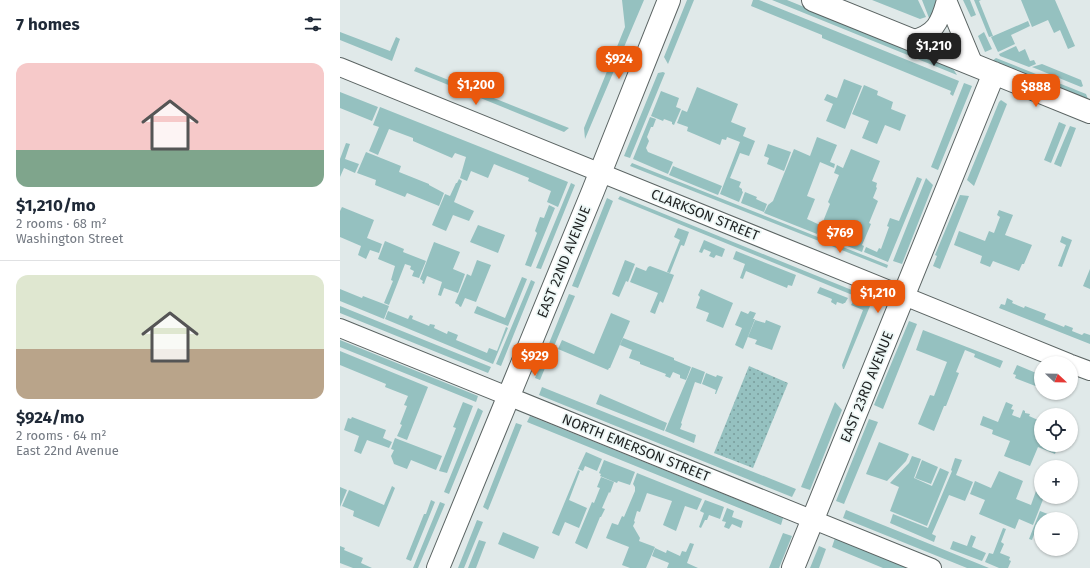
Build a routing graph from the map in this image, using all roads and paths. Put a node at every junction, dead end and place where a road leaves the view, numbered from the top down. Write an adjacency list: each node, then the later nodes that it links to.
1 (669, 0): 9 (street, EAST 22ND AVENUE)
2 (813, 0): 4 (street)
3 (946, 0): 4 (street); 5 (street)
4 (911, 40): 5 (street)
5 (974, 65): 7 (street)
6 (340, 67): 9 (street, CLARKSON STREET)
7 (994, 73): 8 (street); 10 (street, EAST 23RD AVENUE)
8 (1090, 112)
9 (600, 173): 10 (street, CLARKSON STREET); 15 (street, EAST 22ND AVENUE)
10 (904, 296): 12 (street, CLARKSON STREET); 16 (street, EAST 23RD AVENUE)
11 (340, 328): 15 (street, NORTH EMERSON STREET)
12 (1053, 356)
13 (1078, 366): 14 (street, CLARKSON STREET)
14 (1090, 371)
15 (509, 396): 16 (street, NORTH EMERSON STREET); 17 (street, EAST 22ND AVENUE)
16 (813, 520): 18 (street, EAST 23RD AVENUE); 19 (street, NORTH EMERSON STREET)
17 (438, 568)
18 (793, 568)
19 (932, 568)

